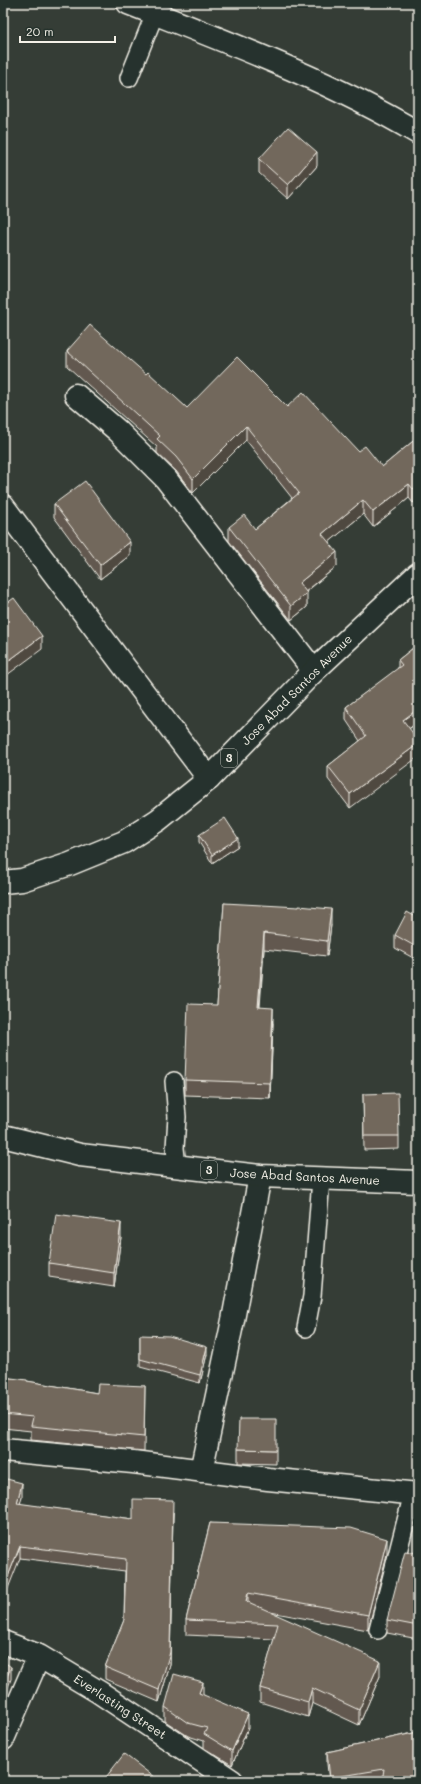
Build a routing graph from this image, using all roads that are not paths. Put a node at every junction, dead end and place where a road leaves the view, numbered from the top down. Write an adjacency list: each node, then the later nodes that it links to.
1 (128, 3): 2 (main road)
2 (155, 13): 3 (lane); 4 (main road)
3 (129, 78)
4 (418, 133)
5 (76, 395): 8 (main road)
6 (3, 506): 9 (main road)
7 (418, 574): 8 (main road, Jose Abad Santos Avenue / 3)
8 (314, 671): 9 (main road, Jose Abad Santos Avenue / 3)
9 (208, 779): 10 (main road, Jose Abad Santos Avenue / 3)
10 (3, 882)
11 (174, 1081): 13 (lane)
12 (3, 1136): 13 (main road, Jose Abad Santos Avenue / 3)
13 (177, 1166): 14 (main road, Jose Abad Santos Avenue / 3)
14 (260, 1176): 15 (main road, Jose Abad Santos Avenue / 3); 19 (main road)
15 (321, 1180): 16 (main road, Jose Abad Santos Avenue / 3); 17 (lane)
16 (418, 1182)
17 (306, 1328)
18 (3, 1450): 19 (main road)
19 (201, 1471): 20 (main road)
20 (415, 1493): 21 (lane)
21 (378, 1630)
22 (3, 1642): 23 (main road, Everlasting Street)
23 (39, 1656): 24 (main road); 25 (main road, Everlasting Street)
24 (3, 1739)
25 (232, 1781)

